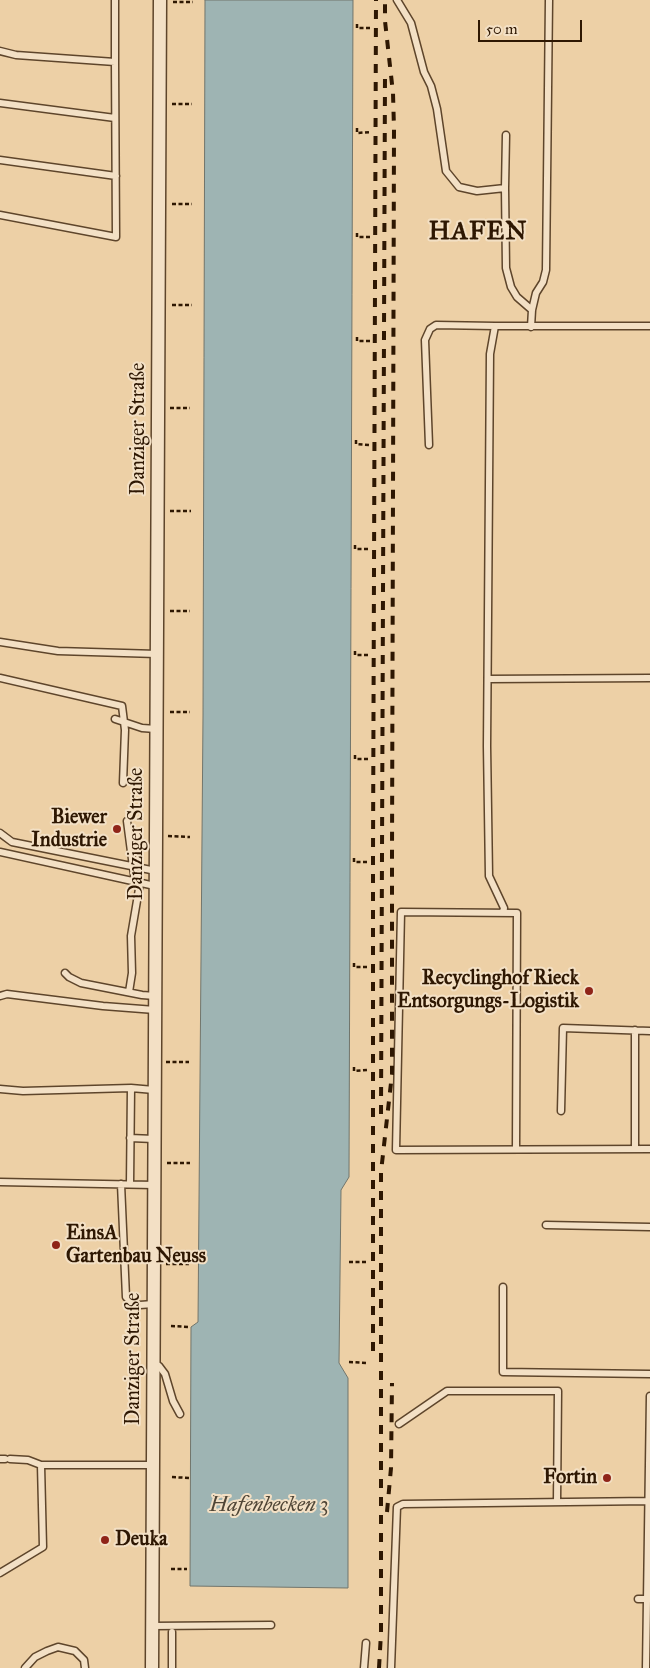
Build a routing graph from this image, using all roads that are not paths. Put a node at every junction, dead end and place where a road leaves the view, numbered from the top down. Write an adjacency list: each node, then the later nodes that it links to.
1 (116, 0): 6 (lane)
2 (397, 0): 12 (lane)
3 (549, 0): 14 (lane)
4 (166, 1): 20 (street, Danziger Straße)
5 (0, 51): 6 (lane)
6 (115, 62): 8 (lane)
7 (0, 103): 8 (lane)
8 (115, 118): 11 (lane)
9 (506, 135): 12 (lane)
10 (0, 160): 11 (lane)
11 (116, 176): 13 (lane)
12 (505, 188): 14 (lane)
13 (0, 215)
14 (532, 310): 17 (lane)
15 (494, 326): 17 (lane); 18 (lane); 23 (lane)
16 (650, 326): 17 (lane)
17 (531, 327)
18 (430, 445)
19 (0, 642): 20 (lane)
20 (157, 654): 26 (street, Danziger Straße)
21 (0, 678): 25 (lane)
22 (650, 678): 23 (lane)
23 (488, 679): 35 (lane)
24 (114, 719): 25 (lane)
25 (124, 721): 26 (lane); 27 (lane)
26 (156, 729): 32 (street, Danziger Straße)
27 (123, 783)
28 (127, 822): 31 (lane)
29 (0, 833): 31 (lane)
30 (0, 852): 33 (lane)
31 (133, 867): 32 (lane); 33 (lane)
32 (156, 871): 34 (street, Danziger Straße)
33 (137, 882): 34 (lane); 37 (lane)
34 (155, 886): 39 (street, Danziger Straße)
35 (503, 912): 49 (lane); 49 (lane)
36 (65, 972): 37 (lane)
37 (129, 992): 39 (lane)
38 (0, 996): 40 (lane)
39 (155, 996): 40 (street, Danziger Straße)
40 (155, 1010): 45 (street, Danziger Straße)
41 (635, 1030): 42 (lane); 46 (lane); 50 (lane)
42 (650, 1031)
43 (131, 1088): 44 (lane); 45 (lane); 47 (lane)
44 (0, 1089)
45 (154, 1090): 48 (street, Danziger Straße)
46 (561, 1111)
47 (130, 1138): 48 (lane); 54 (lane)
48 (154, 1139): 55 (street, Danziger Straße)
49 (516, 1149): 50 (lane)
50 (635, 1149): 51 (lane)
51 (650, 1149)
52 (0, 1182): 53 (lane)
53 (121, 1184): 54 (lane); 59 (lane)
54 (130, 1184): 55 (lane)
55 (154, 1185): 59 (street, Danziger Straße)
56 (546, 1225): 57 (lane)
57 (650, 1227)
58 (503, 1288): 61 (lane)
59 (153, 1304): 60 (street, Danziger Straße)
60 (153, 1362): 63 (lane); 68 (street, Danziger Straße)
61 (650, 1374)
62 (650, 1396): 65 (lane)
63 (180, 1414)
64 (399, 1424): 69 (lane)
65 (650, 1426): 70 (lane)
66 (5, 1459): 67 (lane)
67 (41, 1465): 68 (lane); 71 (lane)
68 (153, 1465): 75 (street, Danziger Straße)
69 (558, 1502): 70 (lane); 83 (lane)
70 (649, 1502): 73 (lane)
71 (0, 1573)
72 (638, 1599): 73 (lane)
73 (648, 1599): 84 (lane)
74 (271, 1625): 75 (lane)
75 (152, 1626): 80 (street, Danziger Straße)
76 (172, 1632): 81 (lane)
77 (366, 1642): 82 (lane)
78 (25, 1668): 79 (lane)
79 (85, 1668)
80 (152, 1668)
81 (172, 1668)
82 (364, 1668)
83 (391, 1668)
84 (646, 1668)

